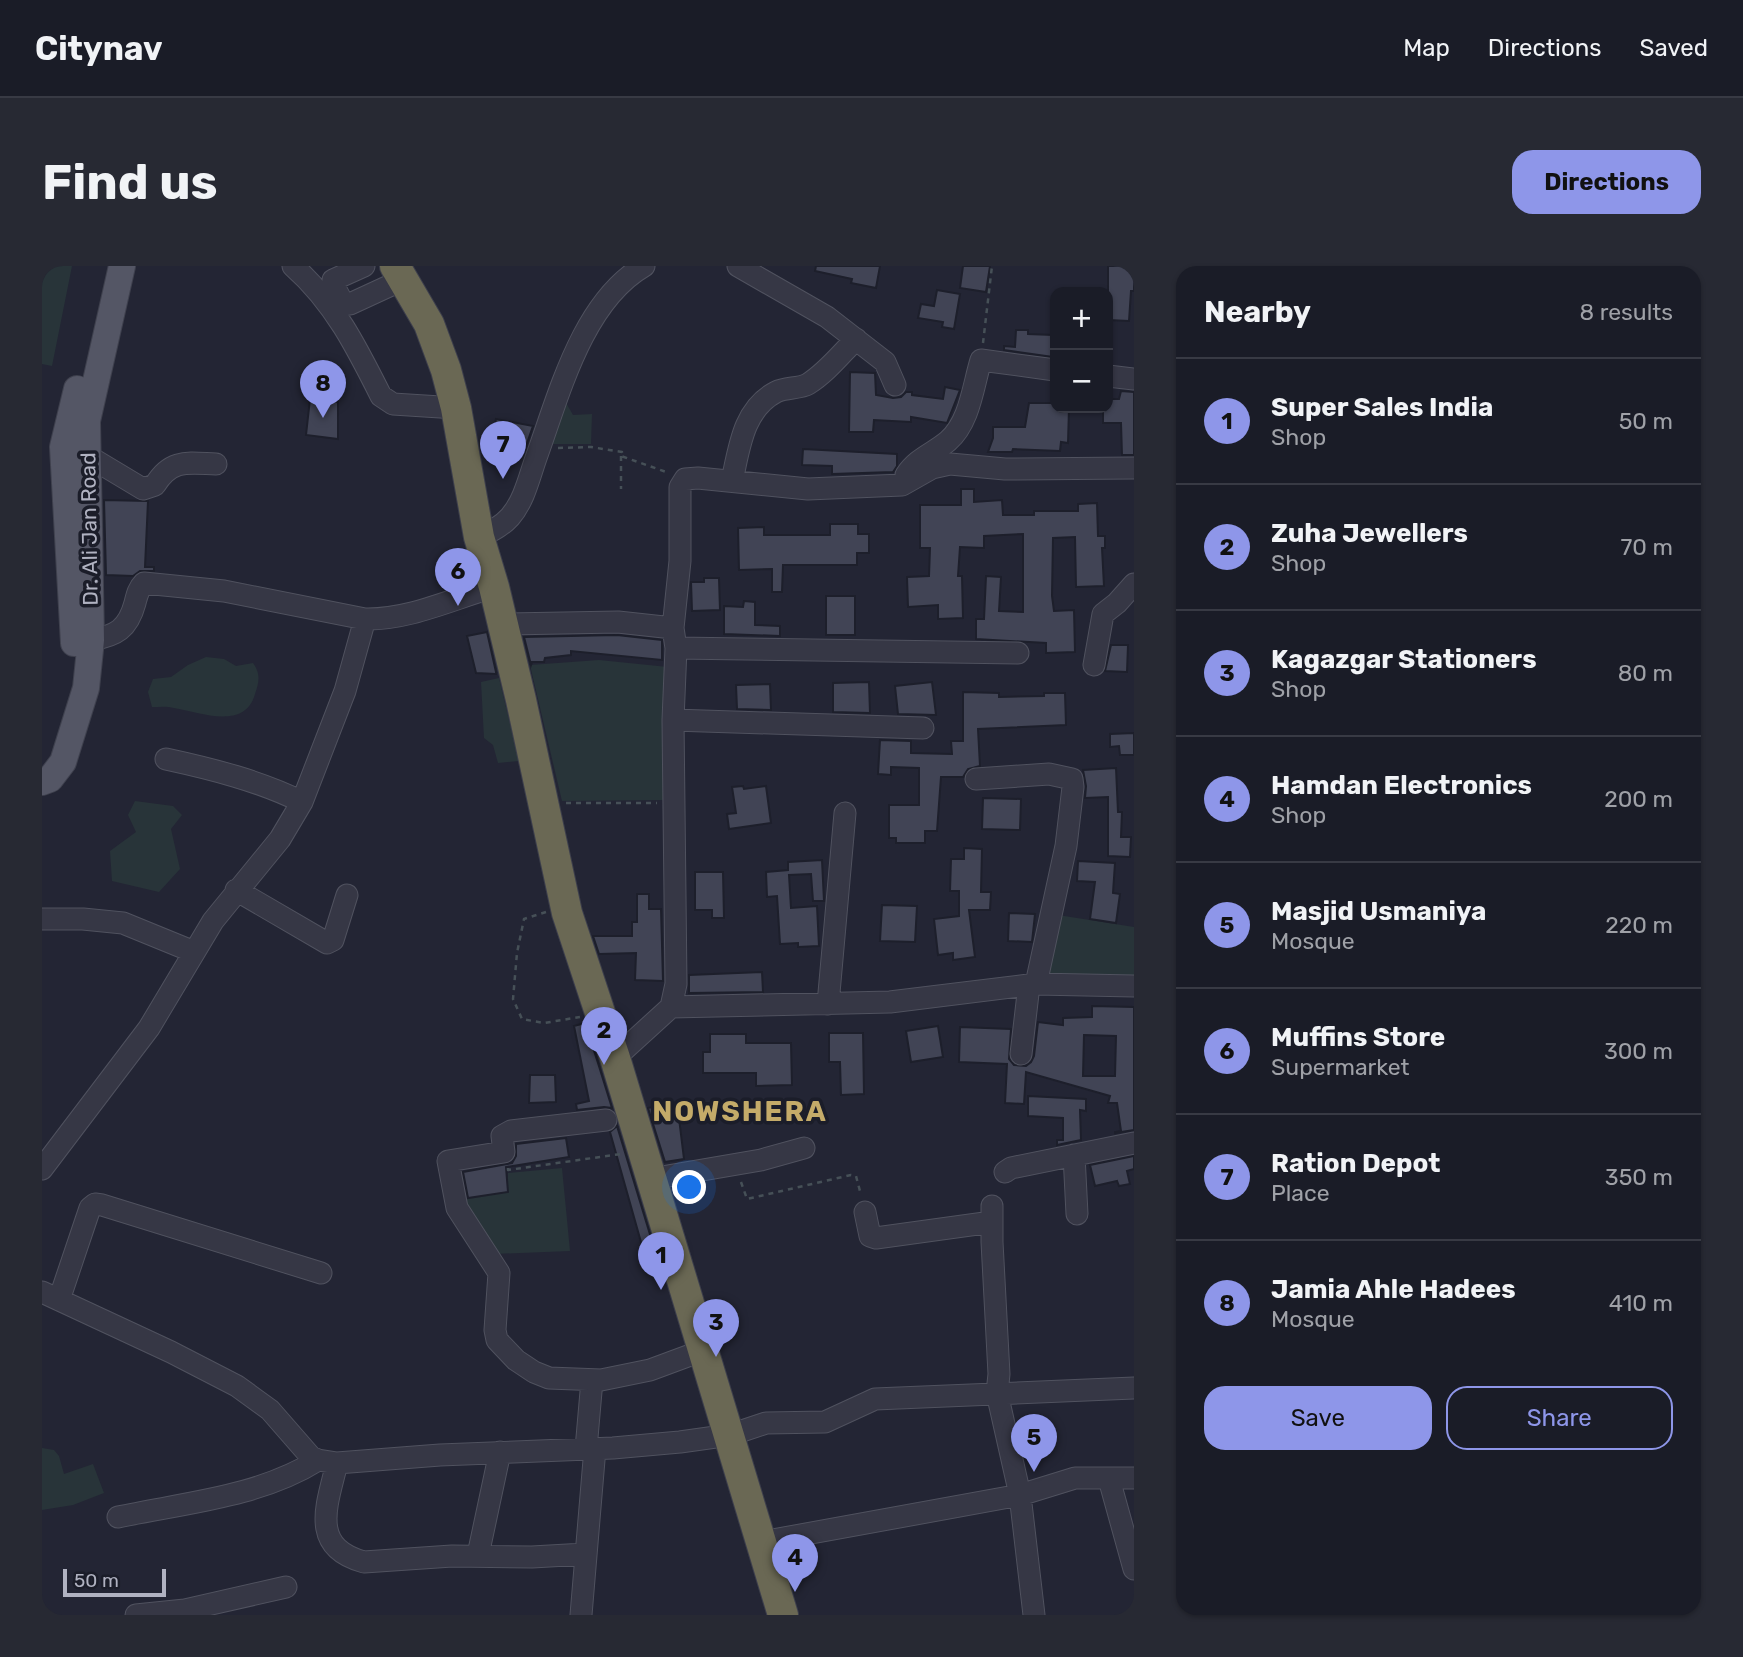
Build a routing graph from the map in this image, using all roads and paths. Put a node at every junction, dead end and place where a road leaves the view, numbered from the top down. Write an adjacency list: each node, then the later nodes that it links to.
1 (107, 266): 16 (main road, Dr. Ali Jan Road)
2 (122, 266): 16 (main road, Dr. Ali Jan Road)
3 (293, 266): 15 (street)
4 (644, 266): 17 (street)
5 (738, 266): 9 (street)
6 (992, 266): 10 (path)
7 (358, 268): 8 (street)
8 (399, 273): 15 (highway)
9 (856, 339): 14 (street); 23 (street)
10 (981, 360): 11 (street); 24 (street)
11 (1050, 369)
12 (1113, 377): 13 (street)
13 (1134, 379)
14 (895, 385)
15 (456, 408): 26 (highway)
16 (78, 421): 18 (main road, Dr. Ali Jan Road); 38 (main road, Dr. Ali Jan Road)
17 (540, 447): 19 (path); 26 (street)
18 (88, 456): 20 (street); 32 (main road, Dr. Ali Jan Road)
19 (621, 456): 22 (path); 25 (path)
20 (216, 464)
21 (1134, 468): 24 (street)
22 (685, 479): 23 (street); 31 (street)
23 (732, 481): 24 (street)
24 (902, 485)
25 (621, 489)
26 (479, 537): 28 (highway)
27 (1134, 584): 34 (street)
28 (494, 587): 29 (street); 30 (highway)
29 (365, 619): 32 (street); 41 (street)
30 (503, 624): 31 (street); 42 (highway)
31 (675, 638): 33 (street); 35 (street)
32 (91, 640): 40 (main road, Dr. Ali Jan Road)
33 (1018, 653)
34 (1094, 665)
35 (673, 720): 36 (street); 53 (street)
36 (923, 727)
37 (166, 759): 41 (street)
38 (42, 760)
39 (976, 779): 50 (street)
40 (42, 782)
41 (302, 802): 45 (street)
42 (543, 803): 43 (path); 56 (highway)
43 (662, 803)
44 (845, 813): 52 (street)
45 (236, 890): 46 (street); 49 (street)
46 (347, 895)
47 (552, 909): 54 (path)
48 (42, 919): 49 (street)
49 (194, 952): 64 (street)
50 (1033, 984): 51 (street); 52 (street); 55 (street)
51 (1134, 986)
52 (828, 1004): 53 (street)
53 (671, 1007): 56 (street)
54 (574, 1019)
55 (1021, 1054)
56 (615, 1058): 57 (highway)
57 (621, 1118): 60 (street); 66 (highway)
58 (1134, 1143): 62 (street)
59 (804, 1148): 63 (street)
60 (504, 1152): 61 (path); 72 (street)
61 (633, 1152)
62 (1074, 1156): 65 (street); 68 (street)
63 (737, 1165): 66 (street); 67 (path)
64 (42, 1169)
65 (1005, 1172)
66 (650, 1179): 71 (highway)
67 (865, 1212): 74 (street)
68 (1077, 1214)
69 (321, 1273): 70 (street)
70 (50, 1296): 78 (street)
71 (704, 1350): 72 (street); 75 (highway)
72 (592, 1380): 76 (street)
73 (1134, 1388): 74 (street)
74 (997, 1393): 75 (street); 81 (street)
75 (730, 1435): 76 (street); 83 (highway)
76 (591, 1449): 77 (street); 84 (street)
77 (500, 1452): 78 (street); 85 (street)
78 (328, 1462): 82 (street); 85 (street)
79 (1134, 1478): 80 (street)
80 (1109, 1479): 81 (street); 86 (street)
81 (1020, 1495): 83 (street); 92 (street)
82 (118, 1517)
83 (762, 1542): 91 (highway)
84 (585, 1553): 85 (street); 90 (street)
85 (478, 1555)
86 (1134, 1569)
87 (286, 1587): 88 (street)
88 (186, 1612): 89 (street)
89 (135, 1615)
90 (581, 1615)
91 (783, 1615)
92 (1034, 1615)

